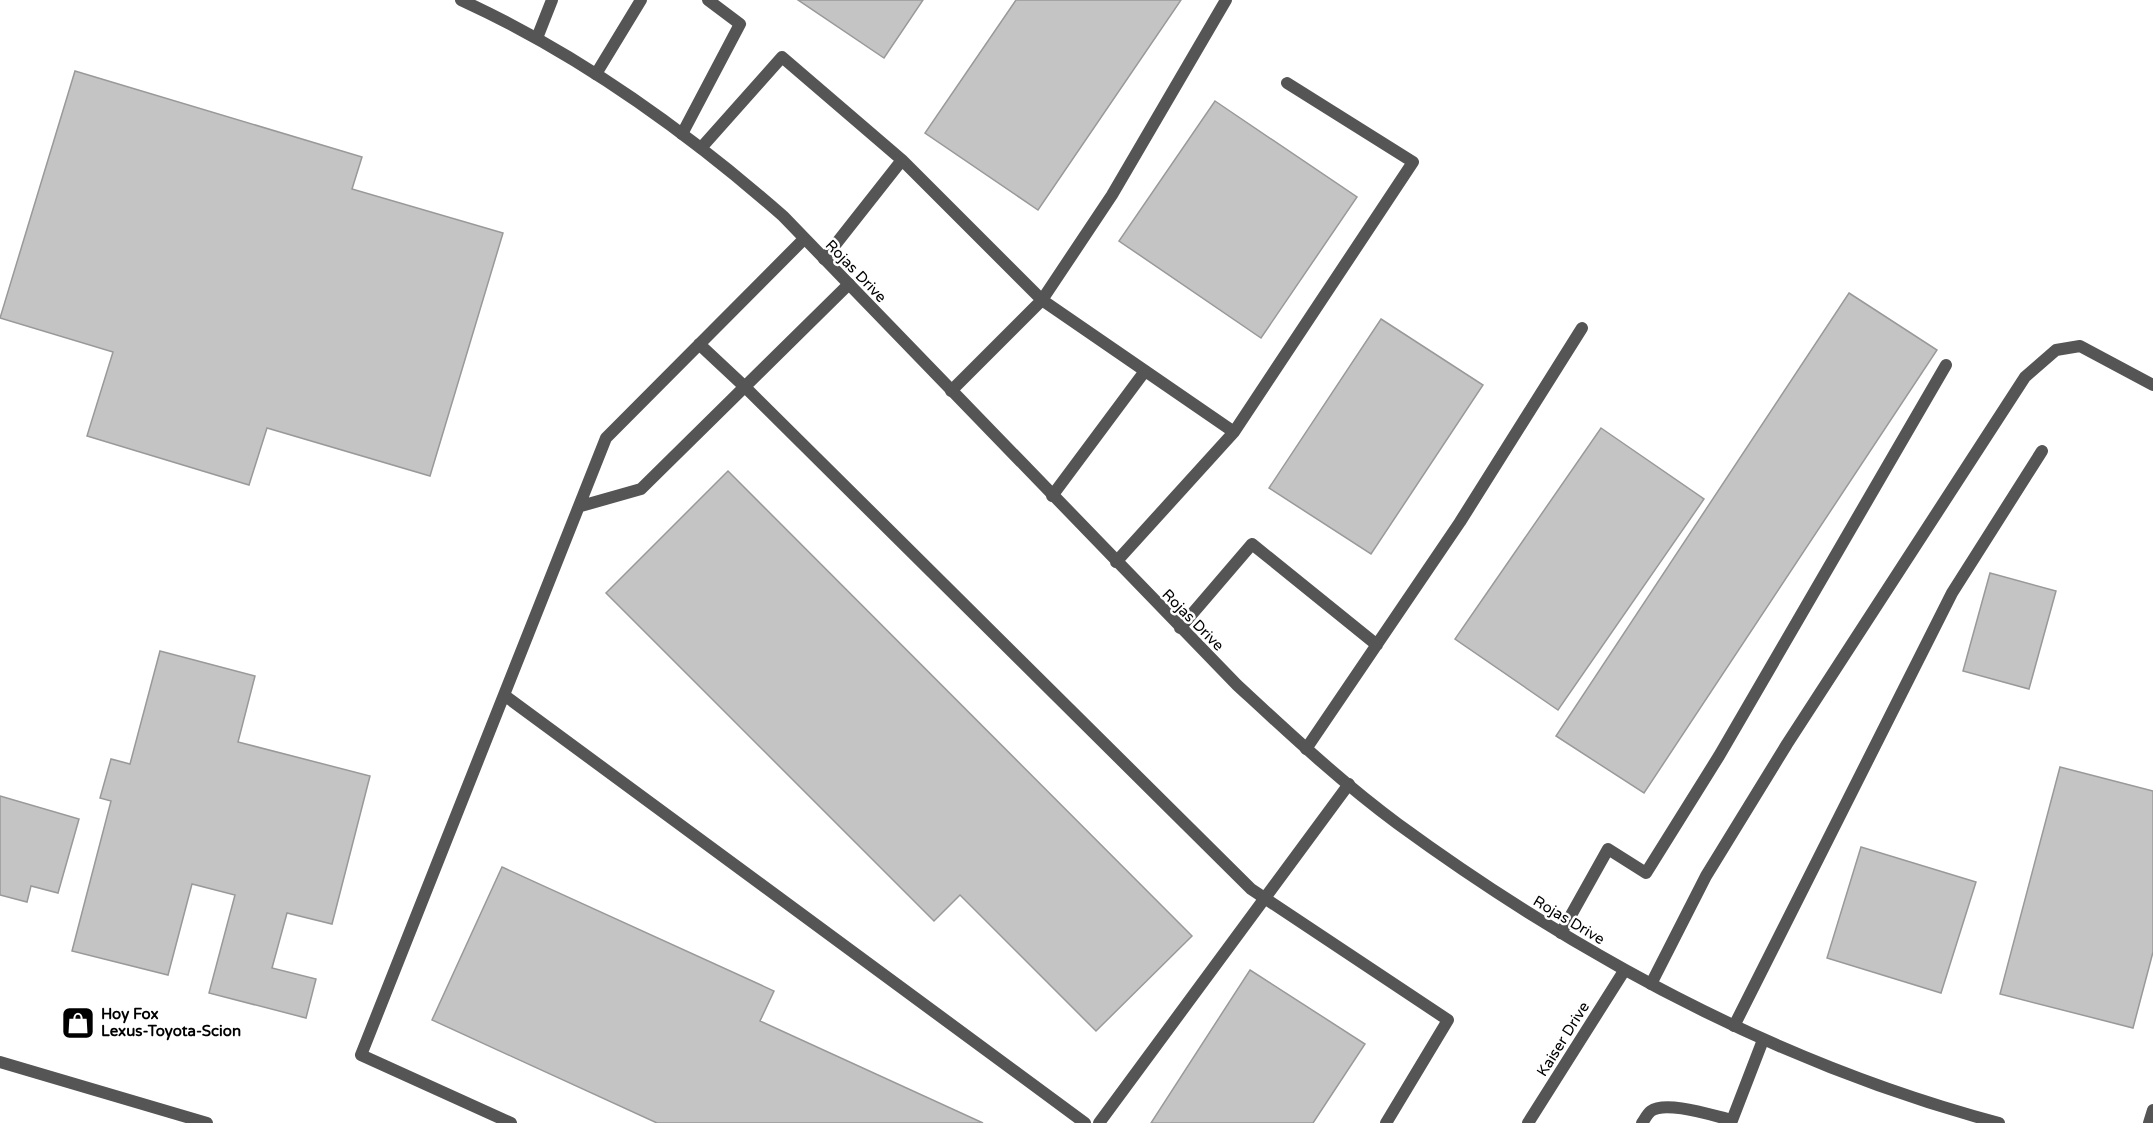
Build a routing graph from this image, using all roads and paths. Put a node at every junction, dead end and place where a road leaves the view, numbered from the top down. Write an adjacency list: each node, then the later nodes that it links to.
1 (461, 0): 6 (street, Rojas Drive)
2 (552, 0): 6 (street)
3 (641, 0): 7 (street)
4 (708, 0): 9 (street)
5 (1226, 0): 15 (street)
6 (537, 38): 7 (street, Rojas Drive)
7 (596, 74): 9 (street, Rojas Drive)
8 (1287, 83): 23 (street)
9 (682, 134): 10 (street, Rojas Drive)
10 (701, 148): 11 (street); 12 (street, Rojas Drive)
11 (902, 160): 13 (street); 15 (street)
12 (804, 239): 13 (street, Rojas Drive); 17 (street)
13 (825, 259): 14 (street, Rojas Drive)
14 (849, 284): 21 (street); 22 (street, Rojas Drive)
15 (1042, 300): 19 (street); 22 (street)
16 (1582, 328): 29 (street)
17 (699, 344): 21 (street); 26 (street)
18 (1946, 365): 34 (street)
19 (1145, 371): 23 (street); 25 (street)
20 (2153, 385): 36 (street)
21 (745, 387): 26 (street); 33 (street)
22 (951, 391): 25 (street, Rojas Drive)
23 (1234, 432): 27 (street)
24 (2042, 451): 37 (street)
25 (1052, 496): 27 (street, Rojas Drive)
26 (581, 506): 30 (street)
27 (1116, 562): 28 (street, Rojas Drive)
28 (1180, 628): 29 (street); 31 (street, Rojas Drive)
29 (1377, 645): 31 (street)
30 (504, 695): 43 (street); 44 (street)
31 (1306, 749): 32 (street, Rojas Drive)
32 (1349, 784): 33 (street); 34 (street, Rojas Drive)
33 (1263, 897): 45 (street); 46 (street)
34 (1561, 933): 35 (street, Rojas Drive)
35 (1624, 971): 36 (street, Rojas Drive); 47 (street, Kaiser Drive)
36 (1651, 984): 37 (street, Rojas Drive)
37 (1734, 1026): 38 (street, Rojas Drive)
38 (1763, 1040): 41 (street); 49 (street, Rojas Drive)
39 (0, 1062): 42 (street)
40 (2153, 1110): 50 (street)
41 (1732, 1122): 48 (street)
42 (207, 1123)
43 (512, 1123)
44 (1084, 1123)
45 (1099, 1123)
46 (1386, 1123)
47 (1528, 1123)
48 (1642, 1123)
49 (2000, 1123)
50 (2149, 1123)

